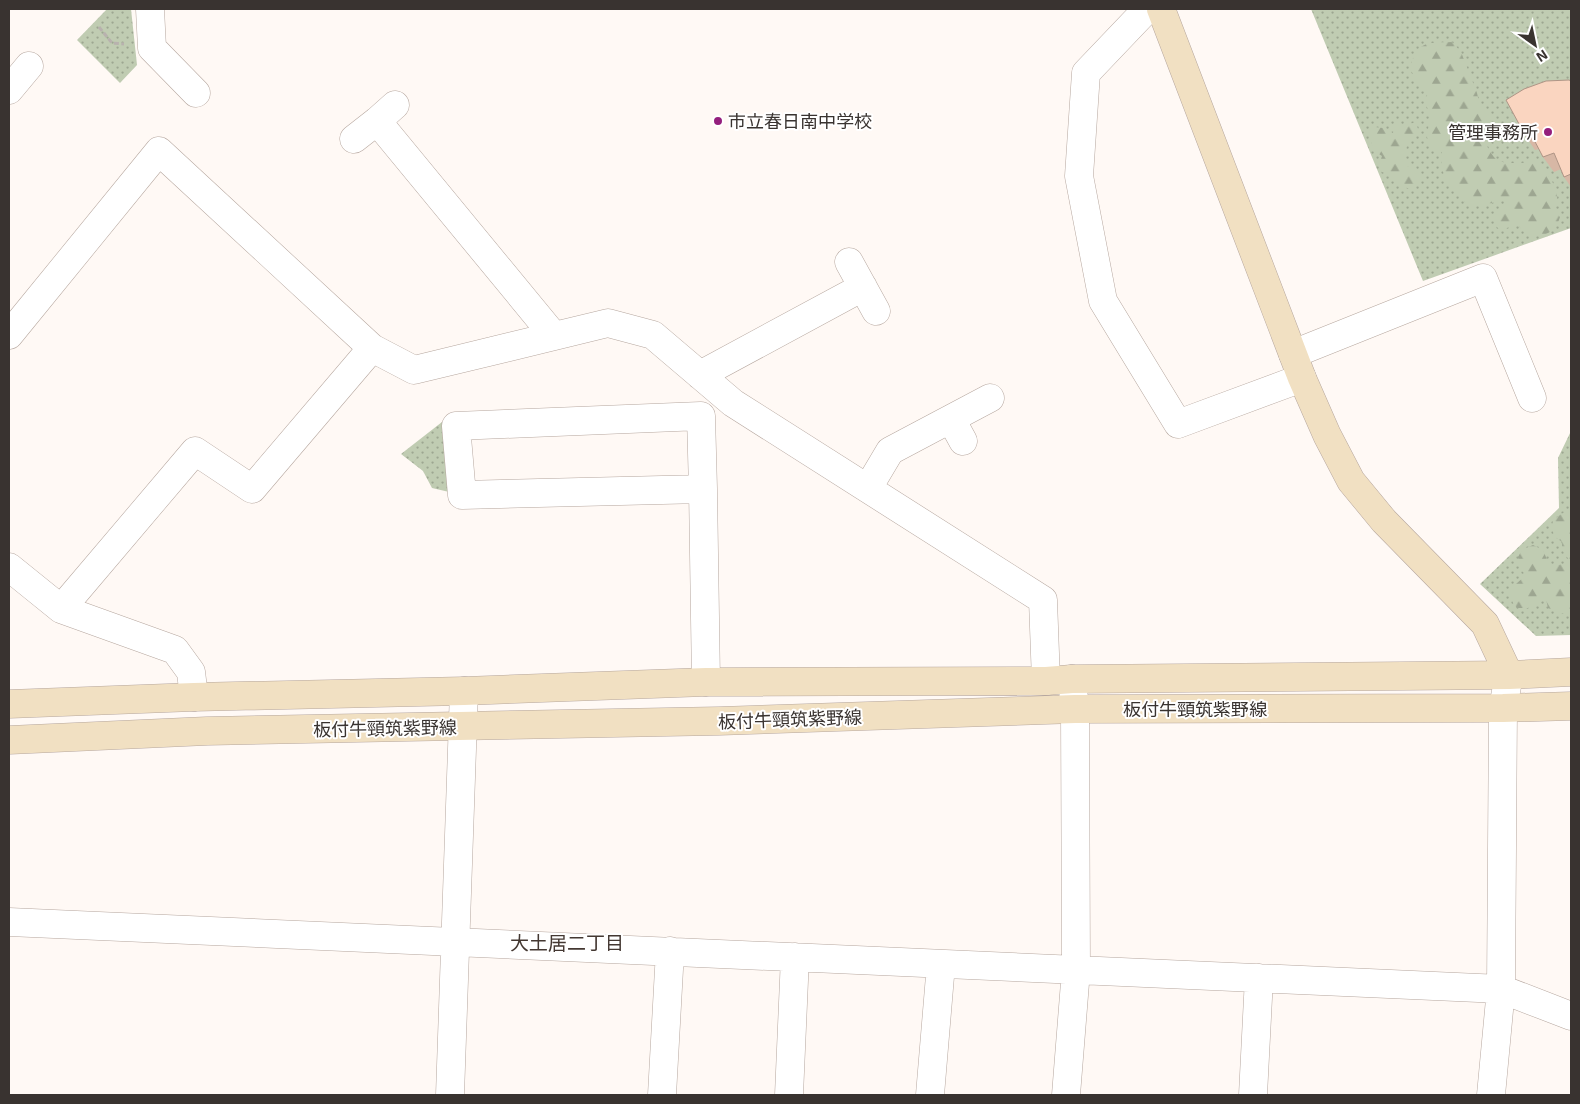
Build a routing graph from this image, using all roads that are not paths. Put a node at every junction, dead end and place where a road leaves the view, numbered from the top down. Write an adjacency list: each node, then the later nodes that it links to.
1 (150, 9): 6 (street)
2 (1147, 9): 14 (street)
3 (1161, 9): 14 (main road)
4 (29, 66): 5 (street)
5 (9, 90)
6 (196, 93)
7 (354, 139): 12 (street)
8 (849, 262): 9 (street)
9 (863, 287): 10 (street); 15 (street)
10 (876, 311)
11 (9, 334): 13 (street)
12 (554, 336): 13 (street); 15 (street)
13 (372, 348): 21 (street)
14 (1298, 366): 17 (street); 23 (main road)
15 (700, 375): 18 (street)
16 (990, 398): 18 (street)
17 (1532, 398)
18 (868, 488): 25 (street)
19 (704, 489): 19 (street); 26 (street)
20 (9, 567): 21 (street)
21 (61, 609): 28 (street)
22 (1571, 672): 23 (main road, 板付牛頸筑紫野線)
23 (1509, 675): 24 (main road, 板付牛頸筑紫野線); 31 (street)
24 (1072, 679): 25 (main road, 板付牛頸筑紫野線); 32 (street)
25 (1046, 681): 26 (main road, 板付牛頸筑紫野線)
26 (706, 682): 27 (main road, 板付牛頸筑紫野線)
27 (464, 691): 28 (main road, 板付牛頸筑紫野線); 33 (street)
28 (194, 697): 29 (main road, 板付牛頸筑紫野線)
29 (9, 704)
30 (1571, 706): 31 (main road, 板付牛頸筑紫野線)
31 (1503, 708): 32 (main road, 板付牛頸筑紫野線); 42 (street)
32 (1074, 709): 33 (main road, 板付牛頸筑紫野線); 40 (street)
33 (463, 726): 34 (main road, 板付牛頸筑紫野線); 36 (street)
34 (9, 740)
35 (9, 922): 36 (street)
36 (455, 942): 37 (street); 44 (street)
37 (670, 951): 38 (street); 45 (street)
38 (795, 957): 39 (street); 46 (street)
39 (941, 964): 40 (street); 47 (street)
40 (1076, 970): 41 (street); 48 (street)
41 (1259, 978): 42 (street); 49 (street)
42 (1501, 989): 43 (street); 50 (street)
43 (1571, 1016)
44 (450, 1095)
45 (662, 1095)
46 (788, 1095)
47 (930, 1095)
48 (1066, 1095)
49 (1253, 1095)
50 (1491, 1095)

